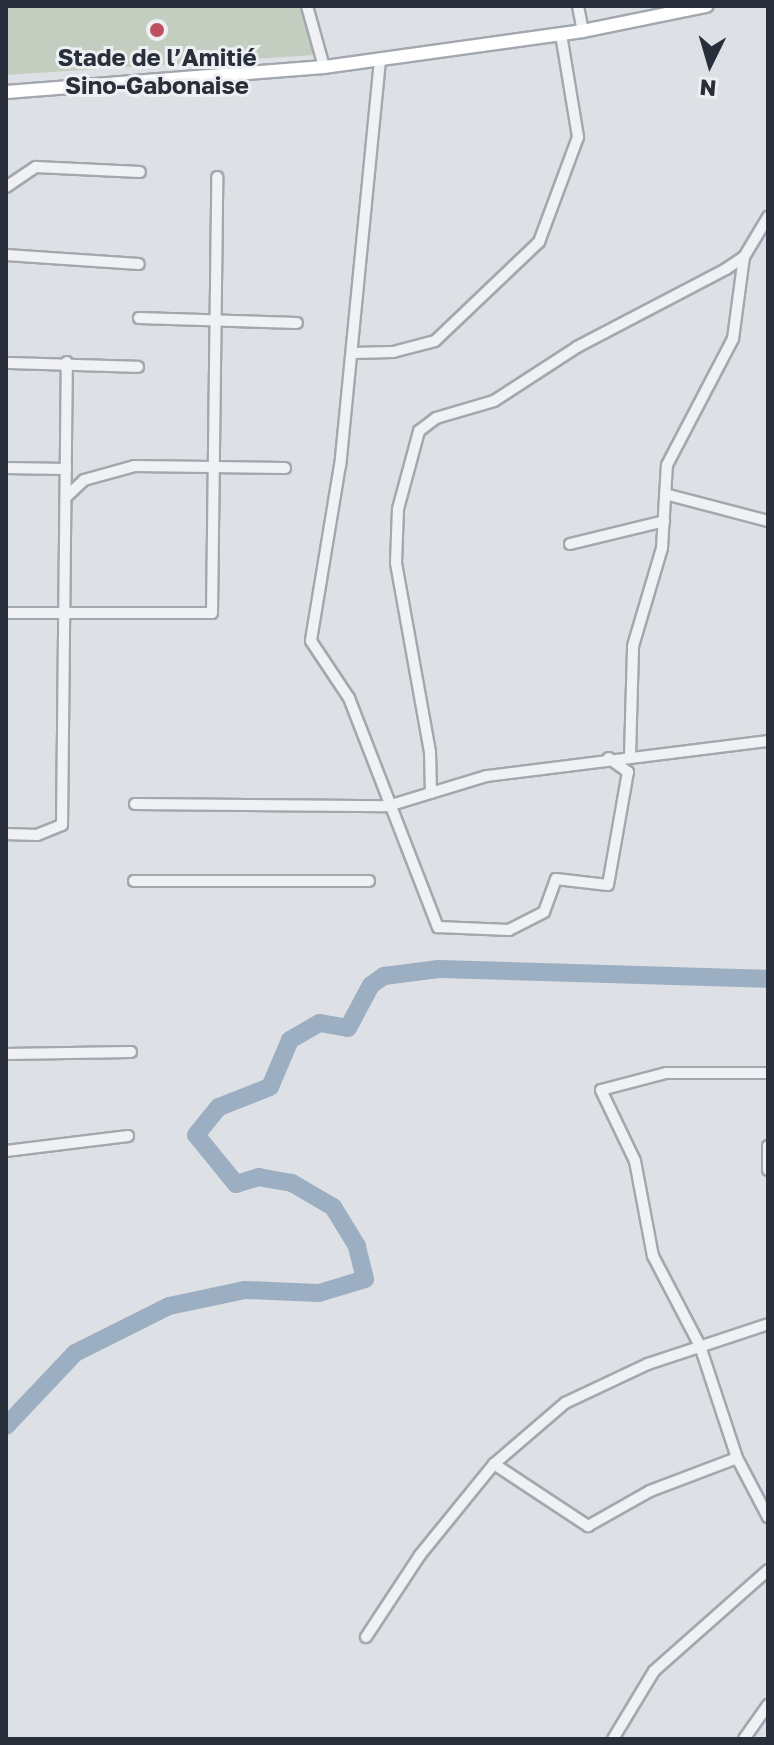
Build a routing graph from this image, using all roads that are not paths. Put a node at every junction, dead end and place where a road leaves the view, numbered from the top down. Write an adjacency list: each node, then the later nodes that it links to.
1 (307, 6): 7 (street)
2 (578, 6): 4 (street)
3 (706, 6): 4 (main road)
4 (583, 31): 5 (main road)
5 (561, 34): 6 (main road); 19 (street)
6 (380, 60): 7 (main road); 19 (street)
7 (324, 67): 8 (main road)
8 (6, 92)
9 (140, 172): 11 (street)
10 (217, 177): 18 (street)
11 (6, 187)
12 (768, 217): 14 (street)
13 (6, 255): 15 (street)
14 (744, 257): 27 (street); 37 (street)
15 (139, 264)
16 (139, 318): 18 (street)
17 (297, 323): 18 (street)
18 (217, 325): 24 (street)
19 (352, 353): 39 (street)
20 (67, 362): 21 (street); 22 (street); 26 (street)
21 (6, 363)
22 (138, 367)
23 (6, 468): 26 (street)
24 (210, 468): 25 (street); 28 (street); 33 (street)
25 (285, 468)
26 (66, 469): 28 (street)
27 (665, 494): 29 (street); 30 (street)
28 (66, 497): 33 (street)
29 (664, 521): 31 (street); 35 (street)
30 (768, 521)
31 (570, 544)
32 (6, 613): 33 (street)
33 (62, 613): 40 (street)
34 (768, 741): 35 (street)
35 (630, 756): 36 (street)
36 (609, 758): 37 (street); 39 (street)
37 (431, 793): 39 (street)
38 (135, 804): 39 (street)
39 (388, 806)
40 (6, 834)
41 (134, 881): 42 (street)
42 (369, 881)
43 (131, 1052): 44 (street)
44 (6, 1054)
45 (768, 1073): 51 (street)
46 (128, 1136): 48 (street)
47 (768, 1146): 49 (street)
48 (6, 1151)
49 (768, 1170)
50 (768, 1324): 51 (street)
51 (700, 1346): 52 (street); 53 (street)
52 (737, 1458): 53 (street); 54 (street)
53 (494, 1464): 56 (street)
54 (768, 1517)
55 (768, 1570): 58 (street)
56 (366, 1637)
57 (768, 1705): 59 (street)
58 (613, 1739)
59 (744, 1739)

